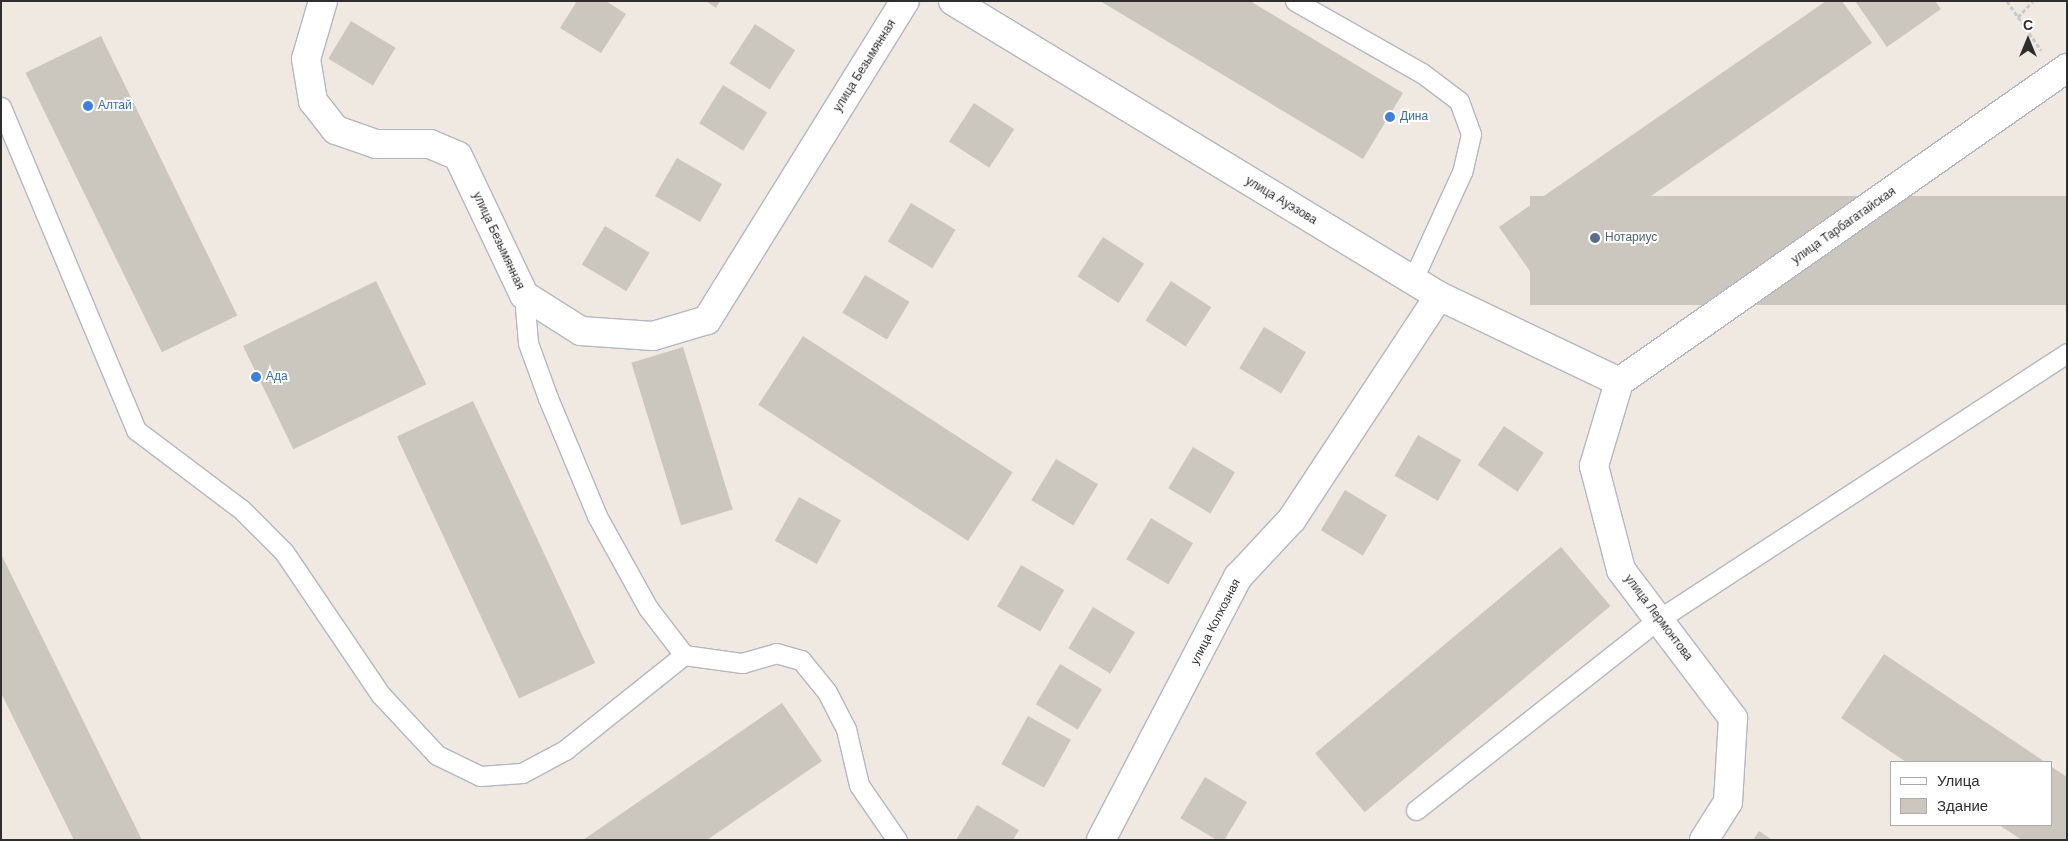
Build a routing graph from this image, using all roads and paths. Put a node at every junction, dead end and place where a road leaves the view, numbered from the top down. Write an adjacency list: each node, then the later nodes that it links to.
1 (323, 1): 11 (street, улица Безымянная)
2 (905, 1): 11 (street, улица Безымянная)
3 (953, 1): 10 (street, улица Ауэзова)
4 (1295, 1): 10 (lane)
5 (2007, 1): 7 (path)
6 (2033, 1): 7 (path)
7 (2018, 17): 8 (path)
8 (2063, 72): 14 (street, улица Тарбагатайская)
9 (1, 107): 16 (lane)
10 (1412, 280): 12 (street, улица Ауэзова)
11 (524, 295): 16 (lane)
12 (1438, 296): 14 (street, улица Ауэзова); 19 (street, улица Колхозная)
13 (2067, 353): 15 (lane)
14 (1619, 382): 15 (street, улица Лермонтова)
15 (1659, 619): 17 (lane); 20 (street, улица Лермонтова)
16 (684, 655): 18 (lane)
17 (1416, 810)
18 (897, 840)
19 (1102, 840)
20 (1704, 840)

